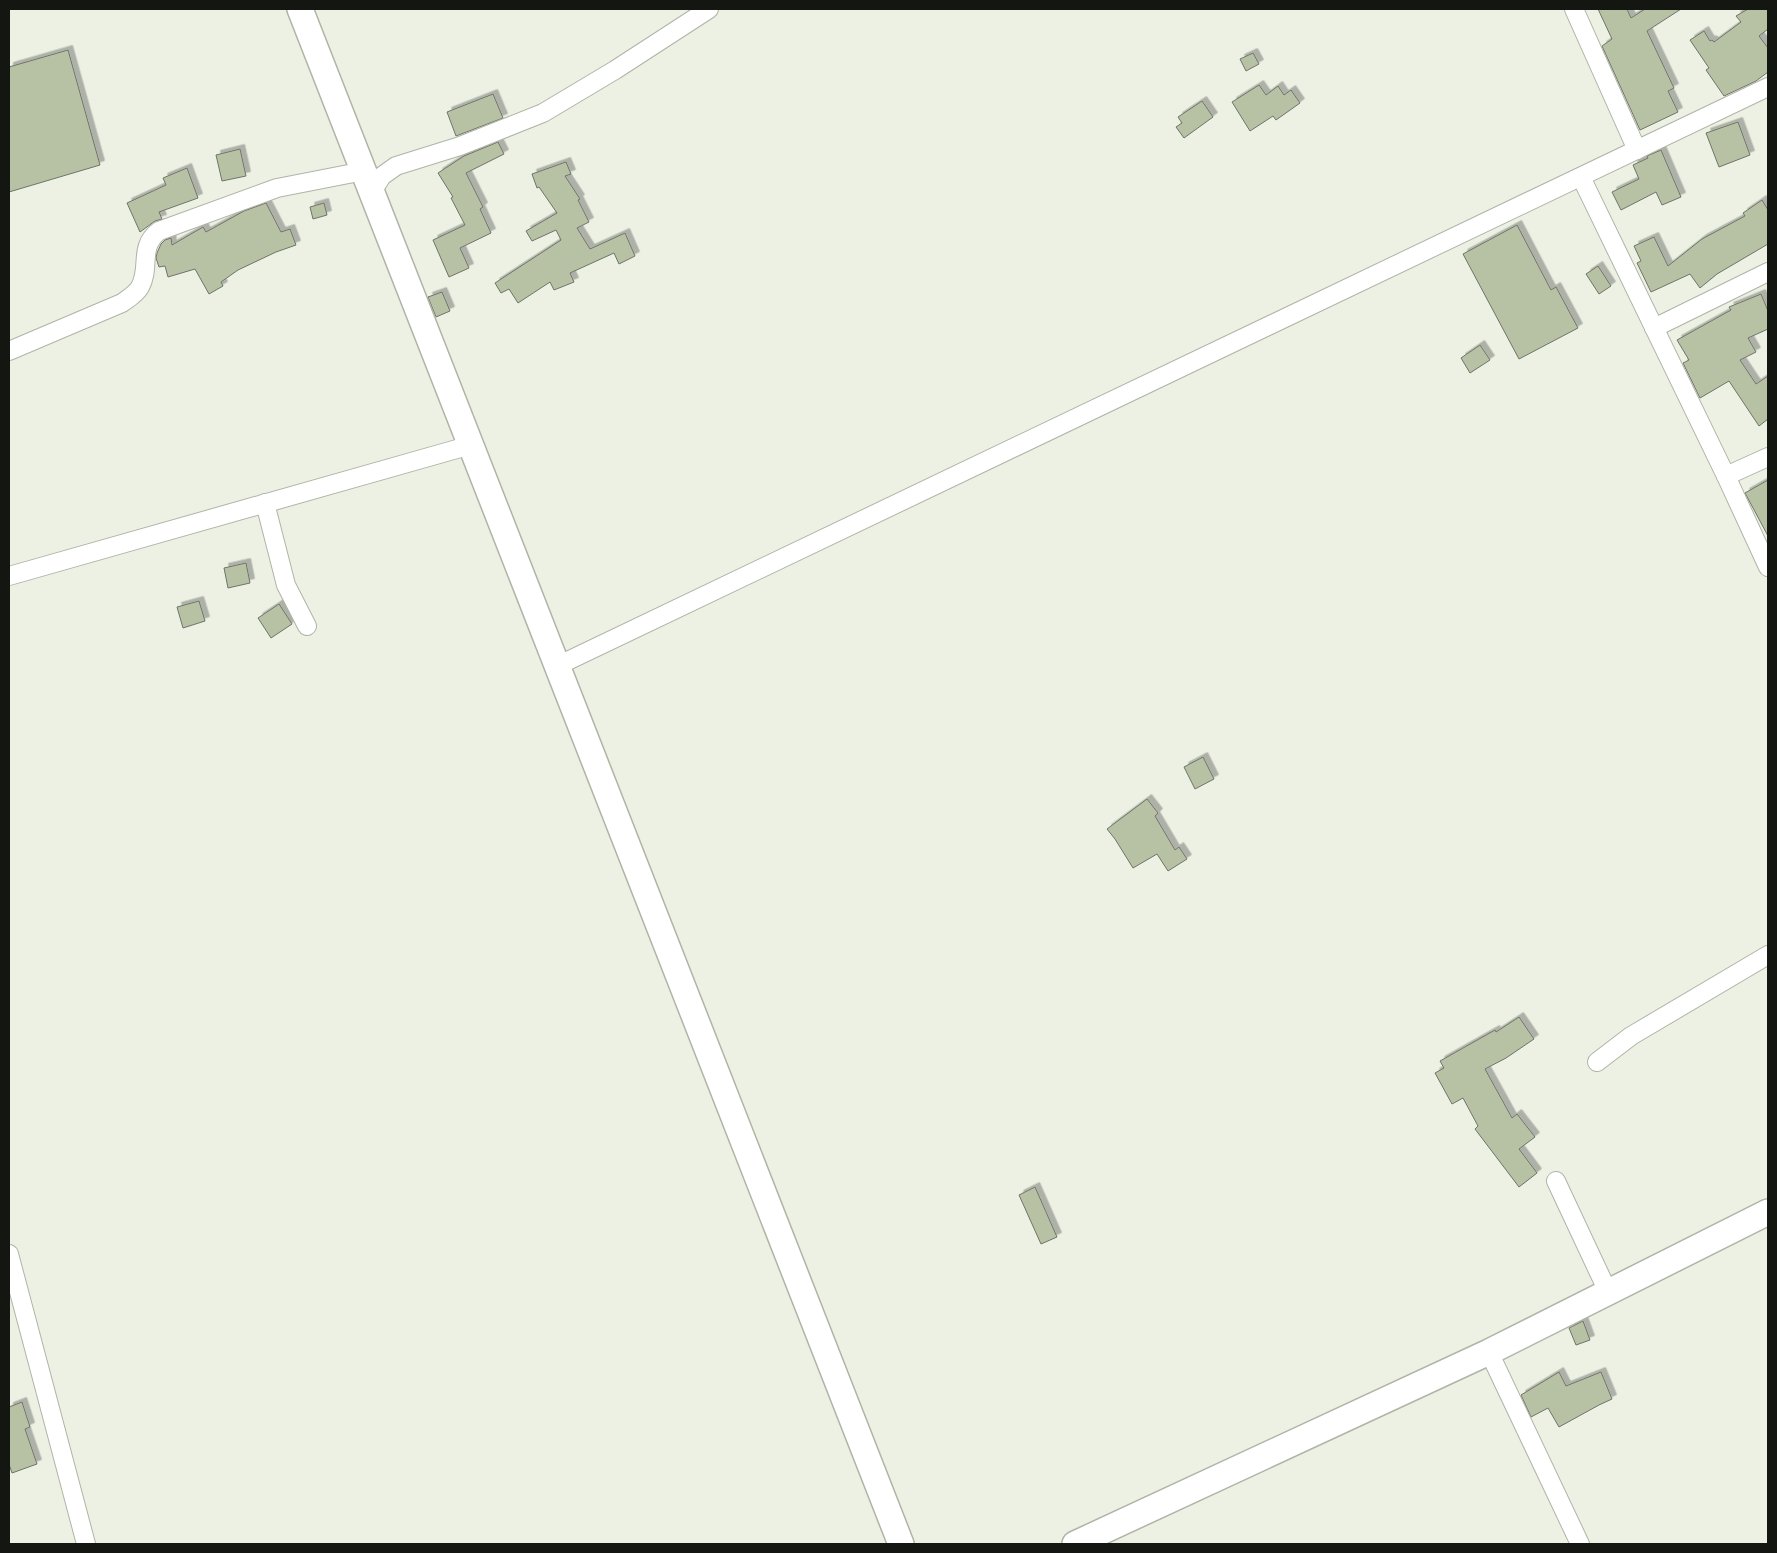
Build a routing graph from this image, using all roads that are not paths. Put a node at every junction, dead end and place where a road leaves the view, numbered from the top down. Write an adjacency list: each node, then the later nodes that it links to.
1 (300, 9): 7 (main road)
2 (709, 9): 7 (street)
3 (1574, 9): 5 (street)
4 (1768, 87): 5 (street)
5 (1637, 150): 6 (street)
6 (1581, 177): 9 (street); 18 (street)
7 (368, 182): 10 (street); 11 (main road)
8 (1768, 272): 9 (street)
9 (1654, 328): 13 (street)
10 (9, 351)
11 (471, 444): 14 (street); 18 (main road)
12 (1768, 457): 13 (street)
13 (1726, 476): 15 (street)
14 (265, 503): 16 (street); 17 (street)
15 (1768, 567)
16 (9, 576)
17 (307, 626)
18 (557, 666): 27 (main road)
19 (1768, 955): 20 (street)
20 (1598, 1062)
21 (1556, 1181): 24 (street)
22 (1768, 1212): 24 (main road)
23 (9, 1254): 26 (street)
24 (1608, 1292): 25 (main road)
25 (1489, 1352): 28 (main road); 29 (street)
26 (86, 1544)
27 (900, 1544)
28 (1075, 1544)
29 (1580, 1544)

